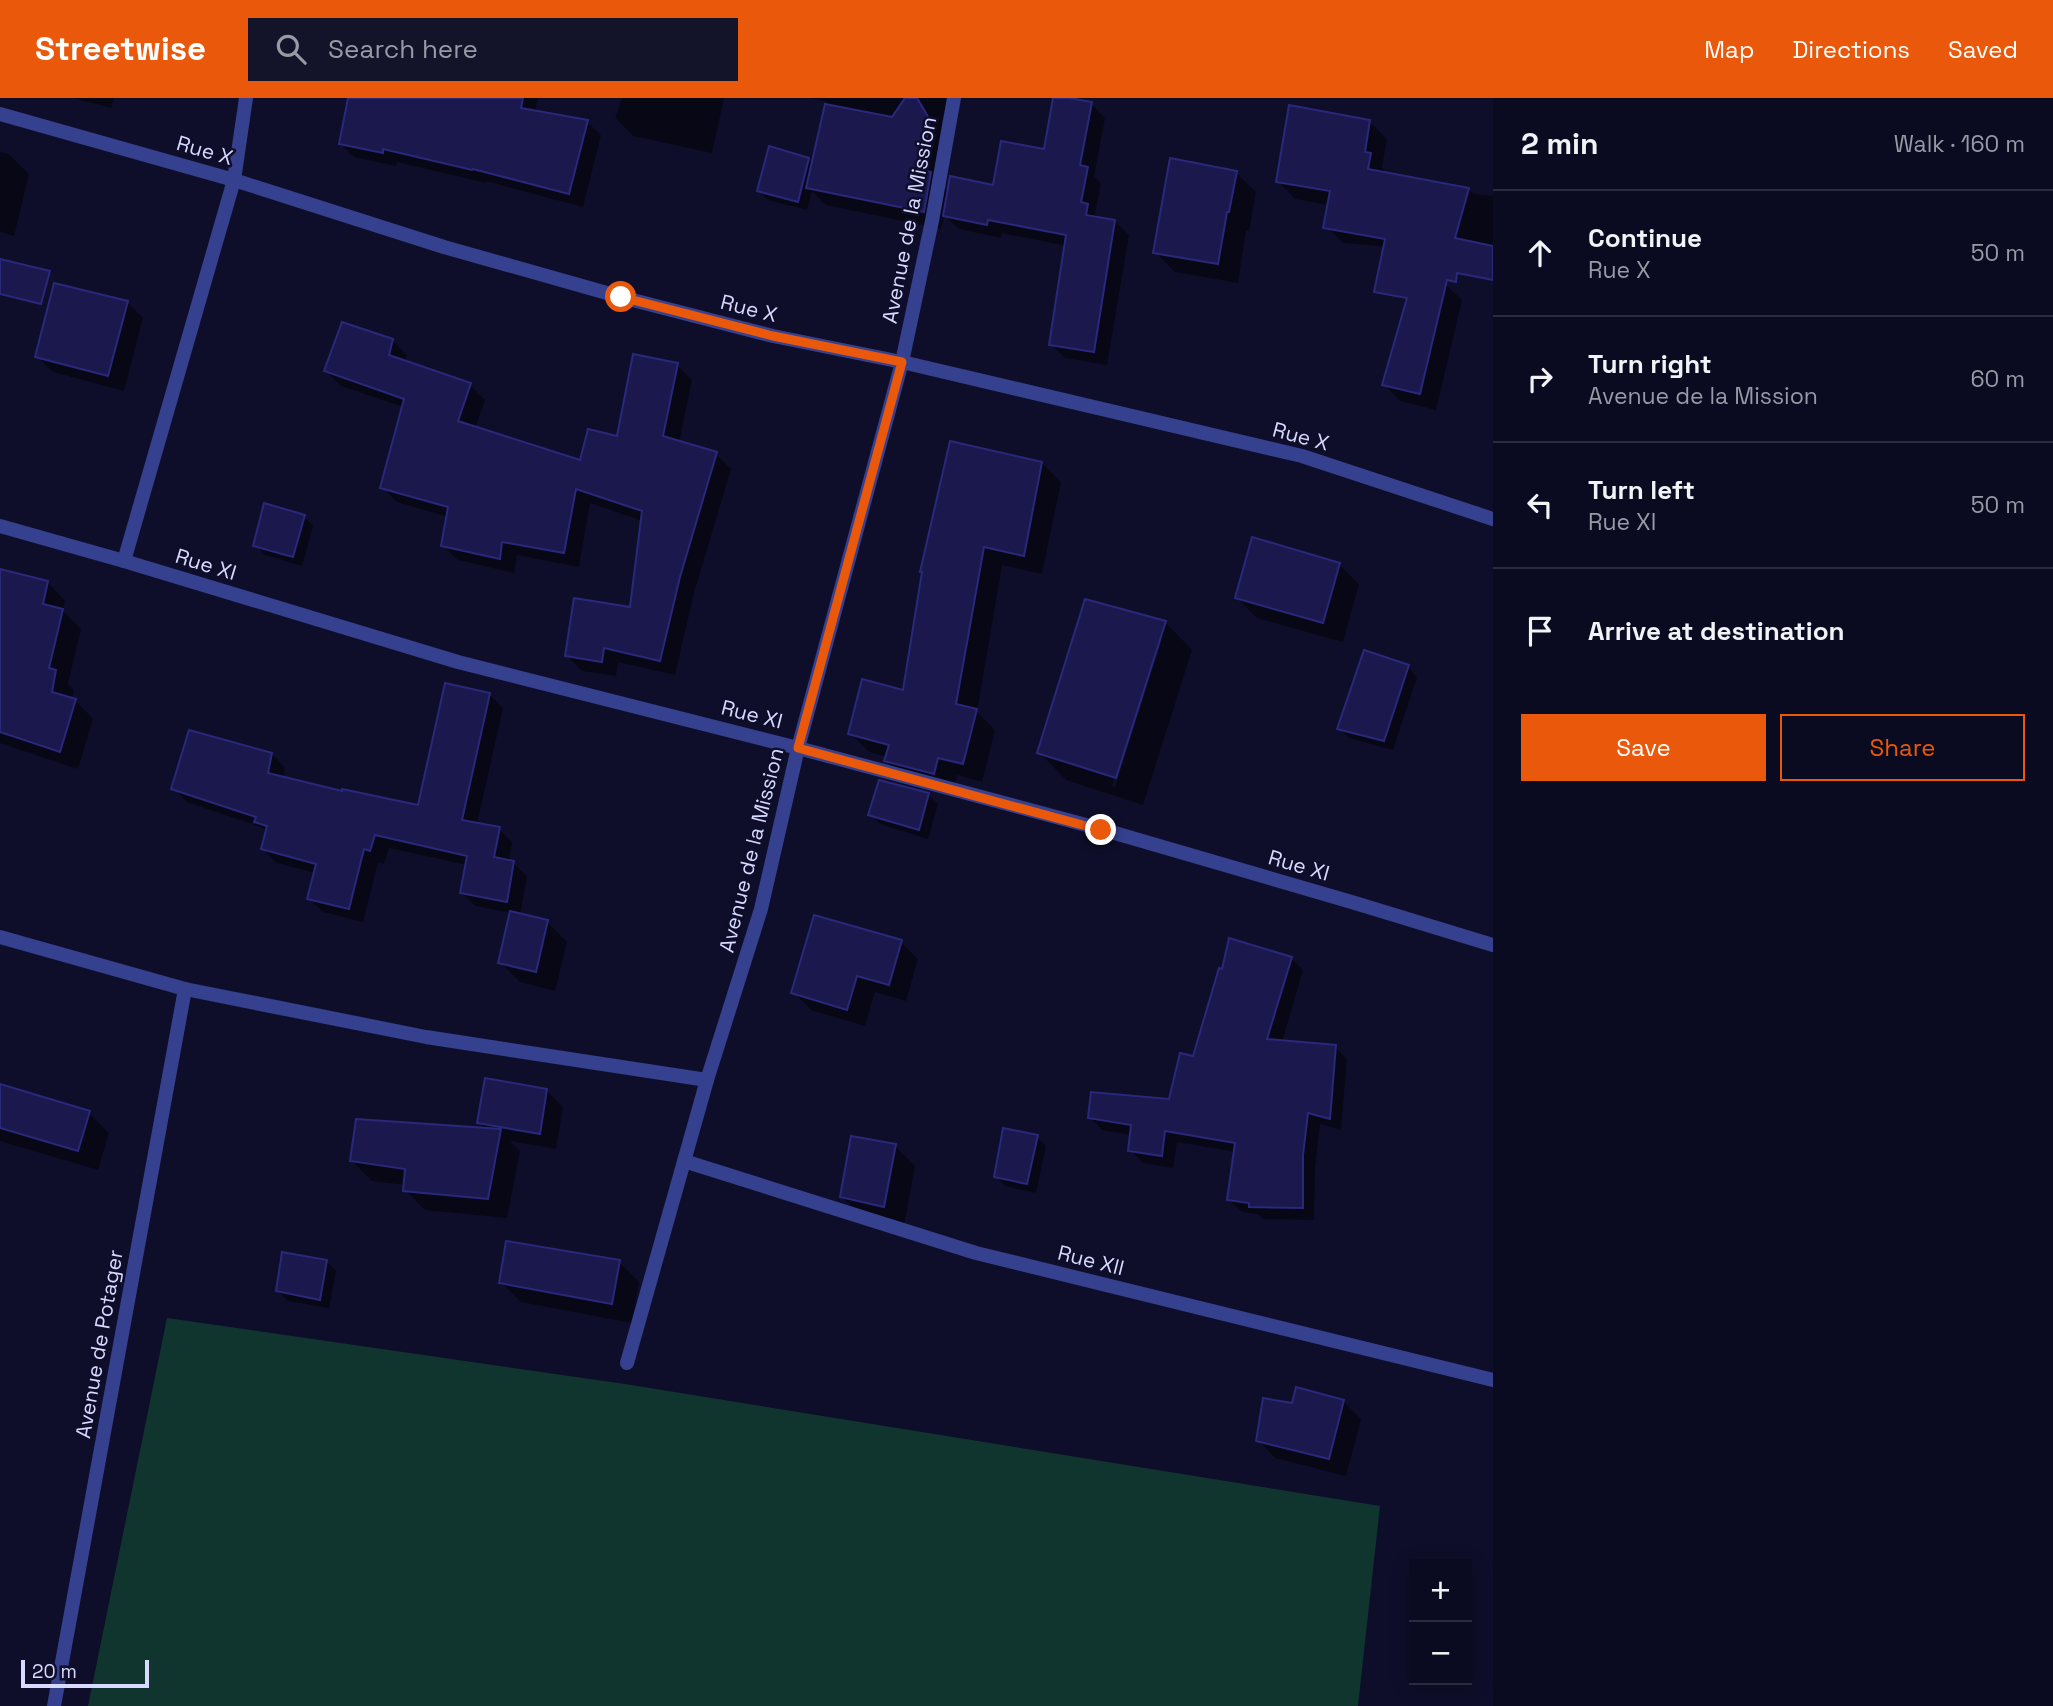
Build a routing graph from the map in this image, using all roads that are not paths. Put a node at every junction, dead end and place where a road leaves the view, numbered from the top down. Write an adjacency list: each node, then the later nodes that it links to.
1 (246, 98): 4 (street)
2 (954, 98): 5 (street, Avenue de la Mission)
3 (0, 114): 4 (street, Rue X)
4 (234, 180): 5 (street, Rue X); 8 (street)
5 (902, 362): 6 (street, Rue X); 9 (street, Avenue de la Mission)
6 (1493, 519)
7 (0, 526): 8 (street, Rue XI)
8 (124, 561): 9 (street, Rue XI)
9 (798, 748): 11 (street, Rue XI); 13 (street, Avenue de la Mission)
10 (0, 937): 12 (street)
11 (1493, 945)
12 (185, 989): 13 (street); 17 (street, Avenue de Potager)
13 (707, 1080): 14 (street, Avenue de la Mission)
14 (684, 1160): 15 (street, Avenue de la Mission); 16 (street, Rue XII)
15 (626, 1363)
16 (1493, 1380)
17 (54, 1706)

